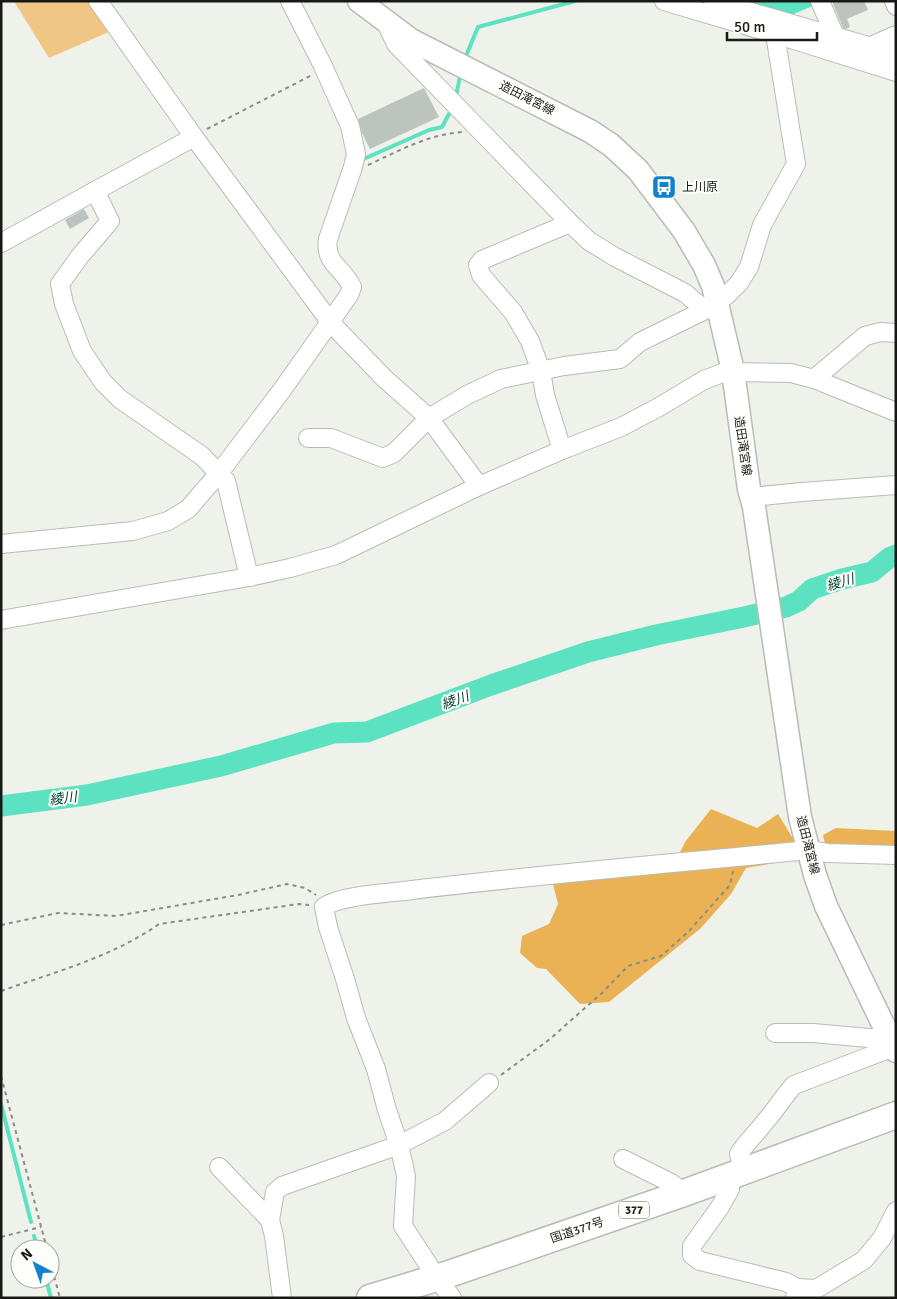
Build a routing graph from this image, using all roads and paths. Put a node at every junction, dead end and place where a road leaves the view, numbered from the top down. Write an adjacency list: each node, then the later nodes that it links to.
1 (98, 1): 18 (street)
2 (290, 1): 15 (street)
3 (359, 1): 9 (main road, 造田滝宮線)
4 (664, 1): 10 (street)
5 (712, 1): 12 (street)
6 (820, 1): 12 (street)
7 (894, 1): 8 (street)
8 (896, 6)
9 (386, 22): 17 (street); 23 (main road, 造田滝宮線)
10 (775, 34): 16 (street); 23 (street)
11 (896, 35): 13 (street)
12 (835, 36): 13 (street)
13 (869, 46): 14 (street)
14 (896, 54)
15 (322, 64): 18 (path); 19 (street)
16 (896, 72)
17 (479, 131): 19 (path); 21 (street)
18 (194, 136): 20 (street); 24 (street)
19 (353, 167): 24 (street)
20 (94, 191): 22 (street); 33 (street)
21 (570, 223): 23 (street); 26 (street)
22 (1, 243)
23 (712, 305): 26 (street); 27 (main road, 造田滝宮線)
24 (331, 323): 30 (street); 33 (street)
25 (896, 333): 28 (street)
26 (541, 371): 30 (street); 32 (street)
27 (733, 372): 28 (street); 32 (street); 36 (main road, 造田滝宮線)
28 (814, 379): 29 (street)
29 (896, 412)
30 (428, 418): 31 (street); 35 (street)
31 (308, 438)
32 (562, 450): 35 (street)
33 (220, 473): 37 (street); 38 (street)
34 (896, 485): 36 (street)
35 (479, 486): 38 (street)
36 (751, 498): 40 (main road, 造田滝宮線)
37 (1, 544)
38 (249, 577): 39 (street)
39 (1, 620)
40 (810, 850): 41 (street); 42 (street); 47 (main road, 造田滝宮線)
41 (896, 855)
42 (735, 858): 43 (street); 49 (path)
43 (326, 904): 44 (path); 45 (path); 51 (street)
44 (1, 925)
45 (1, 991)
46 (775, 1033): 47 (street)
47 (894, 1046): 54 (street)
48 (1, 1076): 58 (path)
49 (489, 1083): 51 (street)
50 (896, 1114): 54 (highway, 国道377号 / 377)
51 (399, 1145): 57 (street); 61 (street)
52 (623, 1159): 55 (street)
53 (219, 1167): 57 (street)
54 (737, 1173): 55 (highway, 国道377号 / 377); 62 (street)
55 (684, 1193): 61 (highway, 国道377号 / 377)
56 (896, 1211): 62 (street)
57 (270, 1220): 63 (street)
58 (41, 1226): 59 (path); 60 (path)
59 (1, 1237)
60 (44, 1239)
61 (444, 1288): 64 (highway, 国道377号 / 377)
62 (796, 1293)
63 (282, 1298)
64 (370, 1298)

